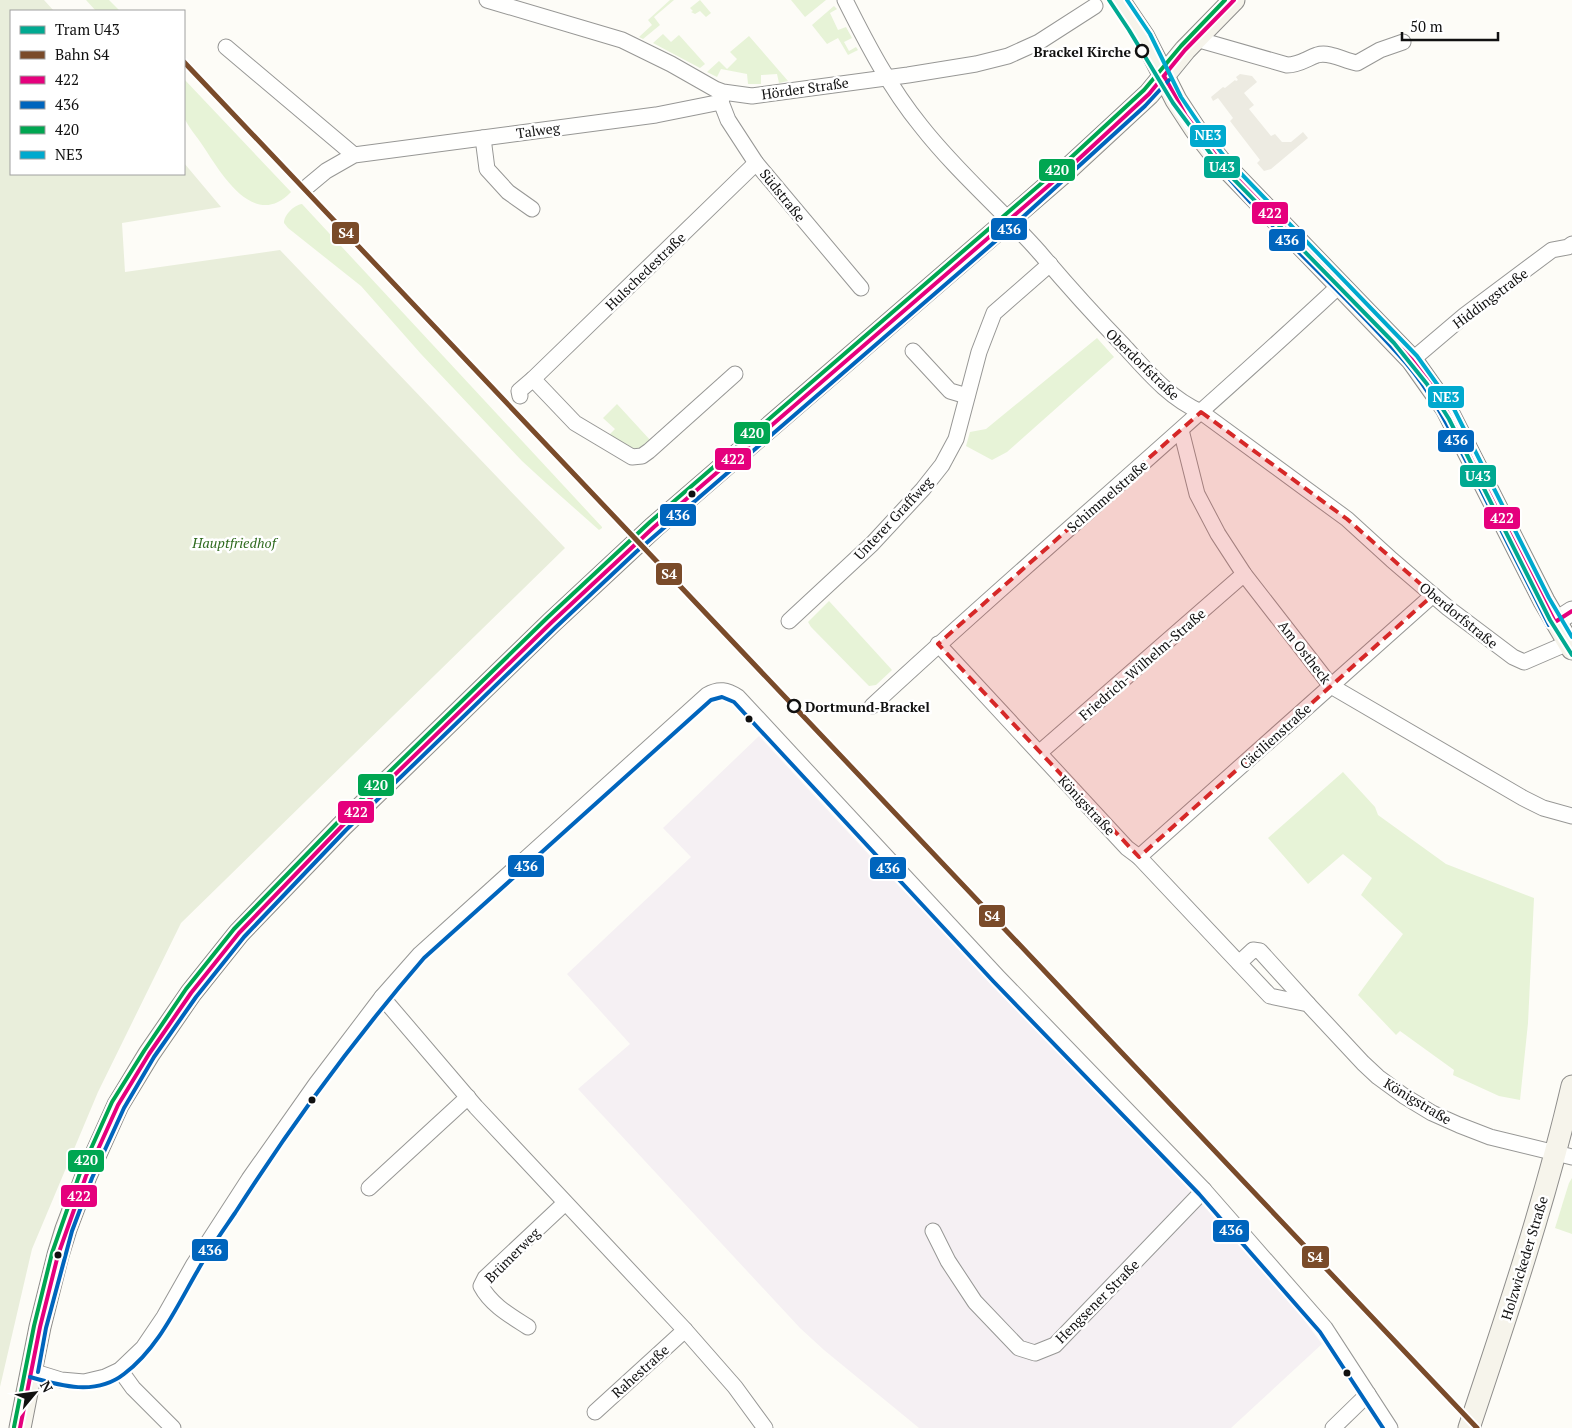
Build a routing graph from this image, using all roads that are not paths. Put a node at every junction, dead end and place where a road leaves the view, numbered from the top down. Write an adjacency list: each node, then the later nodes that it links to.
1 (487, 0): 11 (street, Hörder Straße)
2 (845, 0): 10 (street, Oberdorfstraße)
3 (1119, 0): 9 (main road)
4 (1234, 0): 6 (main road)
5 (1095, 6): 10 (street, Hörder Straße)
6 (1196, 39): 7 (street); 9 (main road)
7 (1403, 42)
8 (226, 47): 13 (street)
9 (1164, 76): 17 (main road); 20 (main road)
10 (886, 78): 11 (street, Hörder Straße); 17 (street, Oberdorfstraße)
11 (722, 97): 12 (street, Talweg); 14 (street, Südstraße)
12 (483, 138): 13 (street, Talweg); 16 (street)
13 (354, 155): 15 (street, Talweg)
14 (756, 162): 21 (street, Südstraße); 25 (street, Hulschedestraße)
15 (308, 186)
16 (532, 209)
17 (1009, 221): 19 (street, Oberdorfstraße); 54 (main road)
18 (1572, 244): 23 (street, Hiddingstraße)
19 (1050, 264): 27 (street, Unterer Graffweg); 28 (street, Oberdorfstraße)
20 (1340, 285): 23 (main road); 28 (street, Schimmelstraße)
21 (862, 288)
22 (913, 351): 27 (street)
23 (1412, 360): 32 (main road)
24 (735, 374): 25 (street)
25 (533, 379): 26 (street, Hulschedestraße)
26 (520, 396)
27 (967, 396): 33 (street, Unterer Graffweg)
28 (1201, 412): 29 (street, Schimmelstraße); 31 (street, Oberdorfstraße)
29 (1181, 430): 30 (street, Am Ostheck); 34 (street, Schimmelstraße)
30 (1244, 574): 36 (street, Am Ostheck); 38 (street, Friedrich-Wilhelm-Straße)
31 (1433, 595): 35 (street, Oberdorfstraße); 36 (street, Cäcilienstraße)
32 (1563, 616): 35 (main road)
33 (788, 620)
34 (938, 644): 37 (street, Schimmelstraße); 38 (street, Königstraße)
35 (1570, 646)
36 (1331, 686): 39 (street, Am Ostheck); 40 (street, Cäcilienstraße)
37 (872, 706)
38 (1039, 753): 40 (street, Königstraße)
39 (1572, 816)
40 (1139, 857): 41 (street, Königstraße)
41 (1239, 963): 43 (street, Königstraße); 43 (street, Königstraße)
42 (382, 997): 45 (street); 48 (street); 53 (street)
43 (1308, 1004): 46 (street, Königstraße)
44 (1572, 1086): 46 (main road, Holzwickeder Straße)
45 (468, 1097): 47 (street); 49 (street)
46 (1564, 1156): 62 (main road, Holzwickeder Straße)
47 (369, 1188)
48 (1204, 1190): 50 (street, Hengsener Straße); 55 (street)
49 (565, 1203): 51 (street, Brümerweg); 52 (street)
50 (933, 1232)
51 (528, 1327)
52 (685, 1330): 56 (street, Rahestraße); 57 (street)
53 (120, 1370): 54 (street); 59 (street)
54 (32, 1371): 58 (main road)
55 (1368, 1394): 60 (street); 61 (street)
56 (594, 1412)
57 (758, 1425)
58 (20, 1428)
59 (173, 1428)
60 (1333, 1428)
61 (1390, 1428)
62 (1469, 1428)

